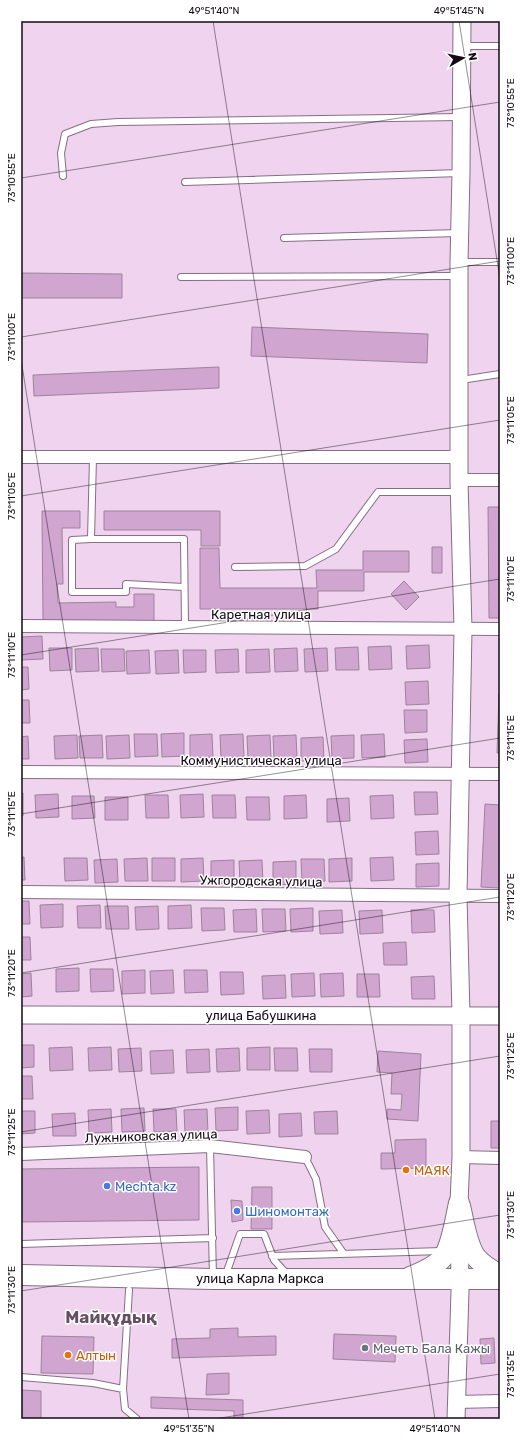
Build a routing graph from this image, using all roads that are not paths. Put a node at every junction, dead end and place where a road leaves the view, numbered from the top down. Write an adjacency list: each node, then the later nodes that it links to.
1 (462, 21): 2 (main road)
2 (462, 46): 3 (lane); 4 (main road)
3 (500, 46)
4 (462, 117): 5 (main road); 6 (lane)
5 (461, 172): 7 (lane); 8 (main road)
6 (63, 176)
7 (185, 182)
8 (460, 233): 9 (lane); 11 (main road)
9 (284, 238)
10 (500, 262): 11 (lane)
11 (459, 269): 12 (lane); 14 (main road)
12 (181, 277)
13 (500, 374): 14 (lane)
14 (459, 380): 17 (main road)
15 (21, 457): 16 (street)
16 (93, 457): 17 (street); 20 (lane)
17 (460, 457): 19 (main road)
18 (500, 480): 19 (street)
19 (459, 486): 21 (lane); 25 (main road)
20 (91, 539): 22 (lane); 22 (lane)
21 (235, 567)
22 (184, 587): 24 (lane)
23 (21, 626): 24 (street, Каретная улица)
24 (185, 627): 25 (street, Каретная улица)
25 (464, 629): 26 (street, Каретная улица); 29 (main road)
26 (500, 629)
27 (21, 772): 29 (street, Коммунистическая улица)
28 (500, 774): 29 (street, Коммунистическая улица)
29 (461, 775): 31 (main road)
30 (21, 892): 31 (street, Ужгородская улица)
31 (458, 896): 32 (street, Ужгородская улица); 34 (main road)
32 (500, 896)
33 (21, 1015): 34 (main road, улица Бабушкина)
34 (460, 1015): 35 (main road, улица Бабушкина); 39 (main road)
35 (500, 1016)
36 (210, 1146): 37 (street, Лужниковская улица); 38 (street, Лужниковская улица); 42 (lane)
37 (21, 1154)
38 (304, 1157): 45 (lane)
39 (461, 1157): 40 (street); 41 (main road)
40 (500, 1158)
41 (458, 1203): 44 (main road); 47 (main road); 53 (main road)
42 (213, 1238): 43 (lane); 50 (lane)
43 (21, 1244)
44 (446, 1251): 45 (lane); 51 (main road)
45 (344, 1254): 46 (lane)
46 (272, 1256): 49 (lane); 50 (lane)
47 (500, 1275)
48 (21, 1276): 50 (main road, улица Карла Маркса)
49 (290, 1278): 50 (main road, улица Карла Маркса); 51 (main road, улица Карла Маркса)
50 (219, 1279)
51 (408, 1279): 53 (main road, улица Карла Маркса)
52 (500, 1279): 53 (main road, улица Карла Маркса)
53 (460, 1285): 55 (main road, улица Карла Маркса); 56 (main road, улица Карла Маркса); 60 (main road)
54 (21, 1289): 55 (main road, улица Карла Маркса)
55 (129, 1290): 58 (lane)
56 (500, 1291)
57 (21, 1377): 58 (lane)
58 (123, 1389): 61 (lane)
59 (500, 1401): 60 (street)
60 (456, 1402): 62 (main road)
61 (138, 1419)
62 (456, 1419)

